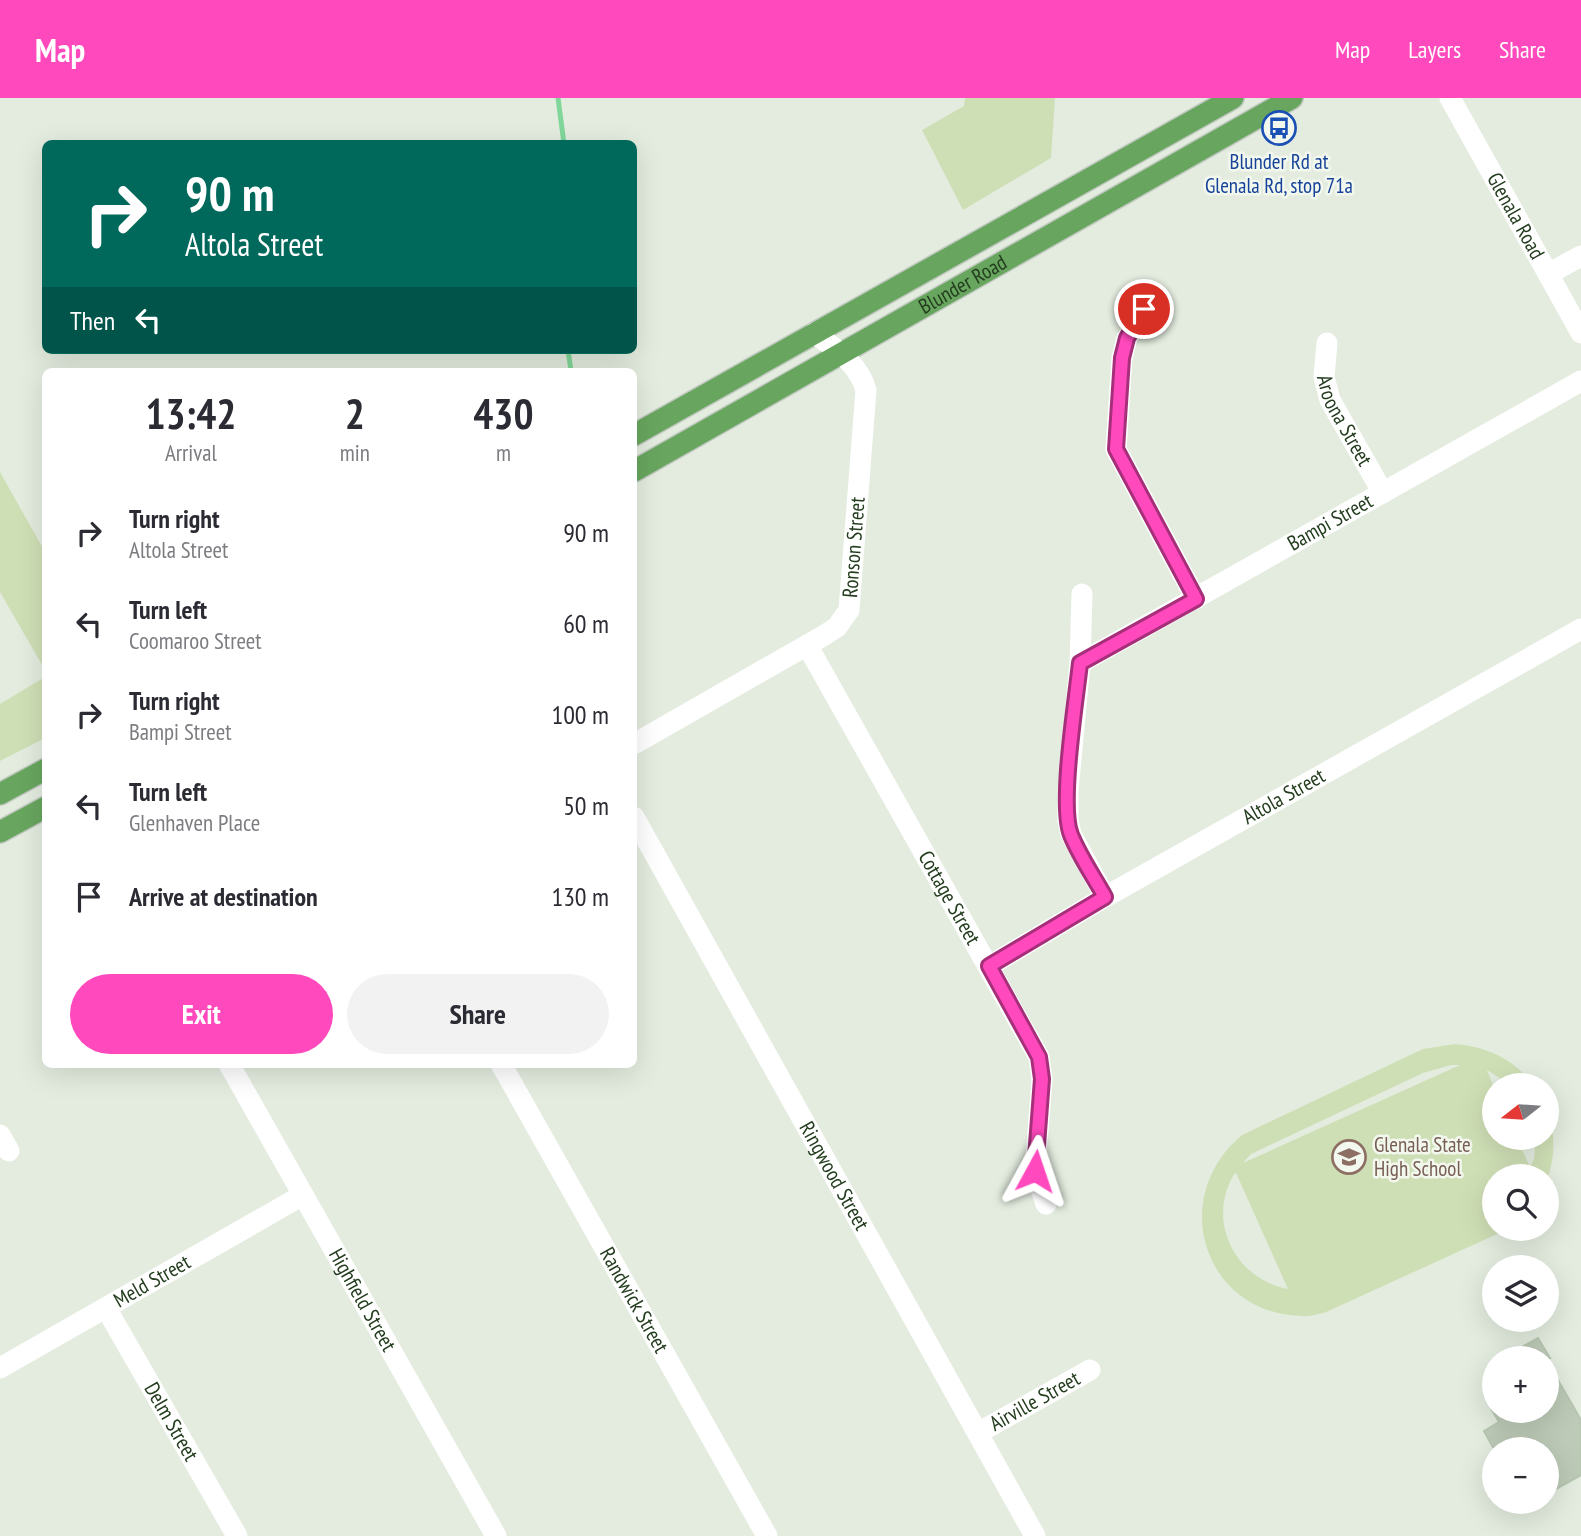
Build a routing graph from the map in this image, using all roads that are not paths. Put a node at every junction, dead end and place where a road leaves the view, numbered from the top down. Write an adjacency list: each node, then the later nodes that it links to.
1 (1233, 98): 7 (main road, Blunder Road)
2 (1292, 98): 10 (main road, Blunder Road)
3 (1450, 98): 5 (street, Glenala Road)
4 (1581, 256): 5 (street)
5 (1548, 274): 8 (street, Glenala Road)
6 (1144, 309): 16 (street)
7 (814, 332): 10 (street, Ronson Street); 12 (main road, Blunder Road)
8 (1581, 333)
9 (1326, 343): 14 (street, Aroona Street)
10 (841, 353): 13 (main road, Blunder Road); 18 (street, Ronson Street)
11 (1581, 381): 14 (street, Bampi Street)
12 (637, 433)
13 (637, 469)
14 (1383, 493): 16 (street, Bampi Street)
15 (1082, 594): 19 (street)
16 (1196, 599): 19 (street, Bampi Street)
17 (1581, 629): 26 (street, Altola Street)
18 (807, 645): 20 (street, Ronson Street); 27 (street, Cottage Street)
19 (1080, 663): 26 (street)
20 (637, 742)
21 (42, 771): 22 (main road)
22 (0, 793)
23 (42, 809): 25 (main road)
24 (637, 822): 35 (street, Ringwood Street)
25 (0, 832)
26 (1105, 897): 27 (street, Altola Street)
27 (989, 966): 31 (street, Cottage Street)
28 (231, 1068): 30 (street, Highfield Street)
29 (503, 1068): 38 (street, Randwick Street)
30 (303, 1195): 32 (street, Meld Street); 37 (street, Highfield Street)
31 (1046, 1204)
32 (106, 1308): 33 (street, Meld Street); 36 (street, Delm Street)
33 (0, 1368)
34 (1090, 1370): 35 (street, Airville Street)
35 (978, 1433): 39 (street, Ringwood Street)
36 (237, 1536)
37 (496, 1536)
38 (767, 1536)
39 (1035, 1536)

